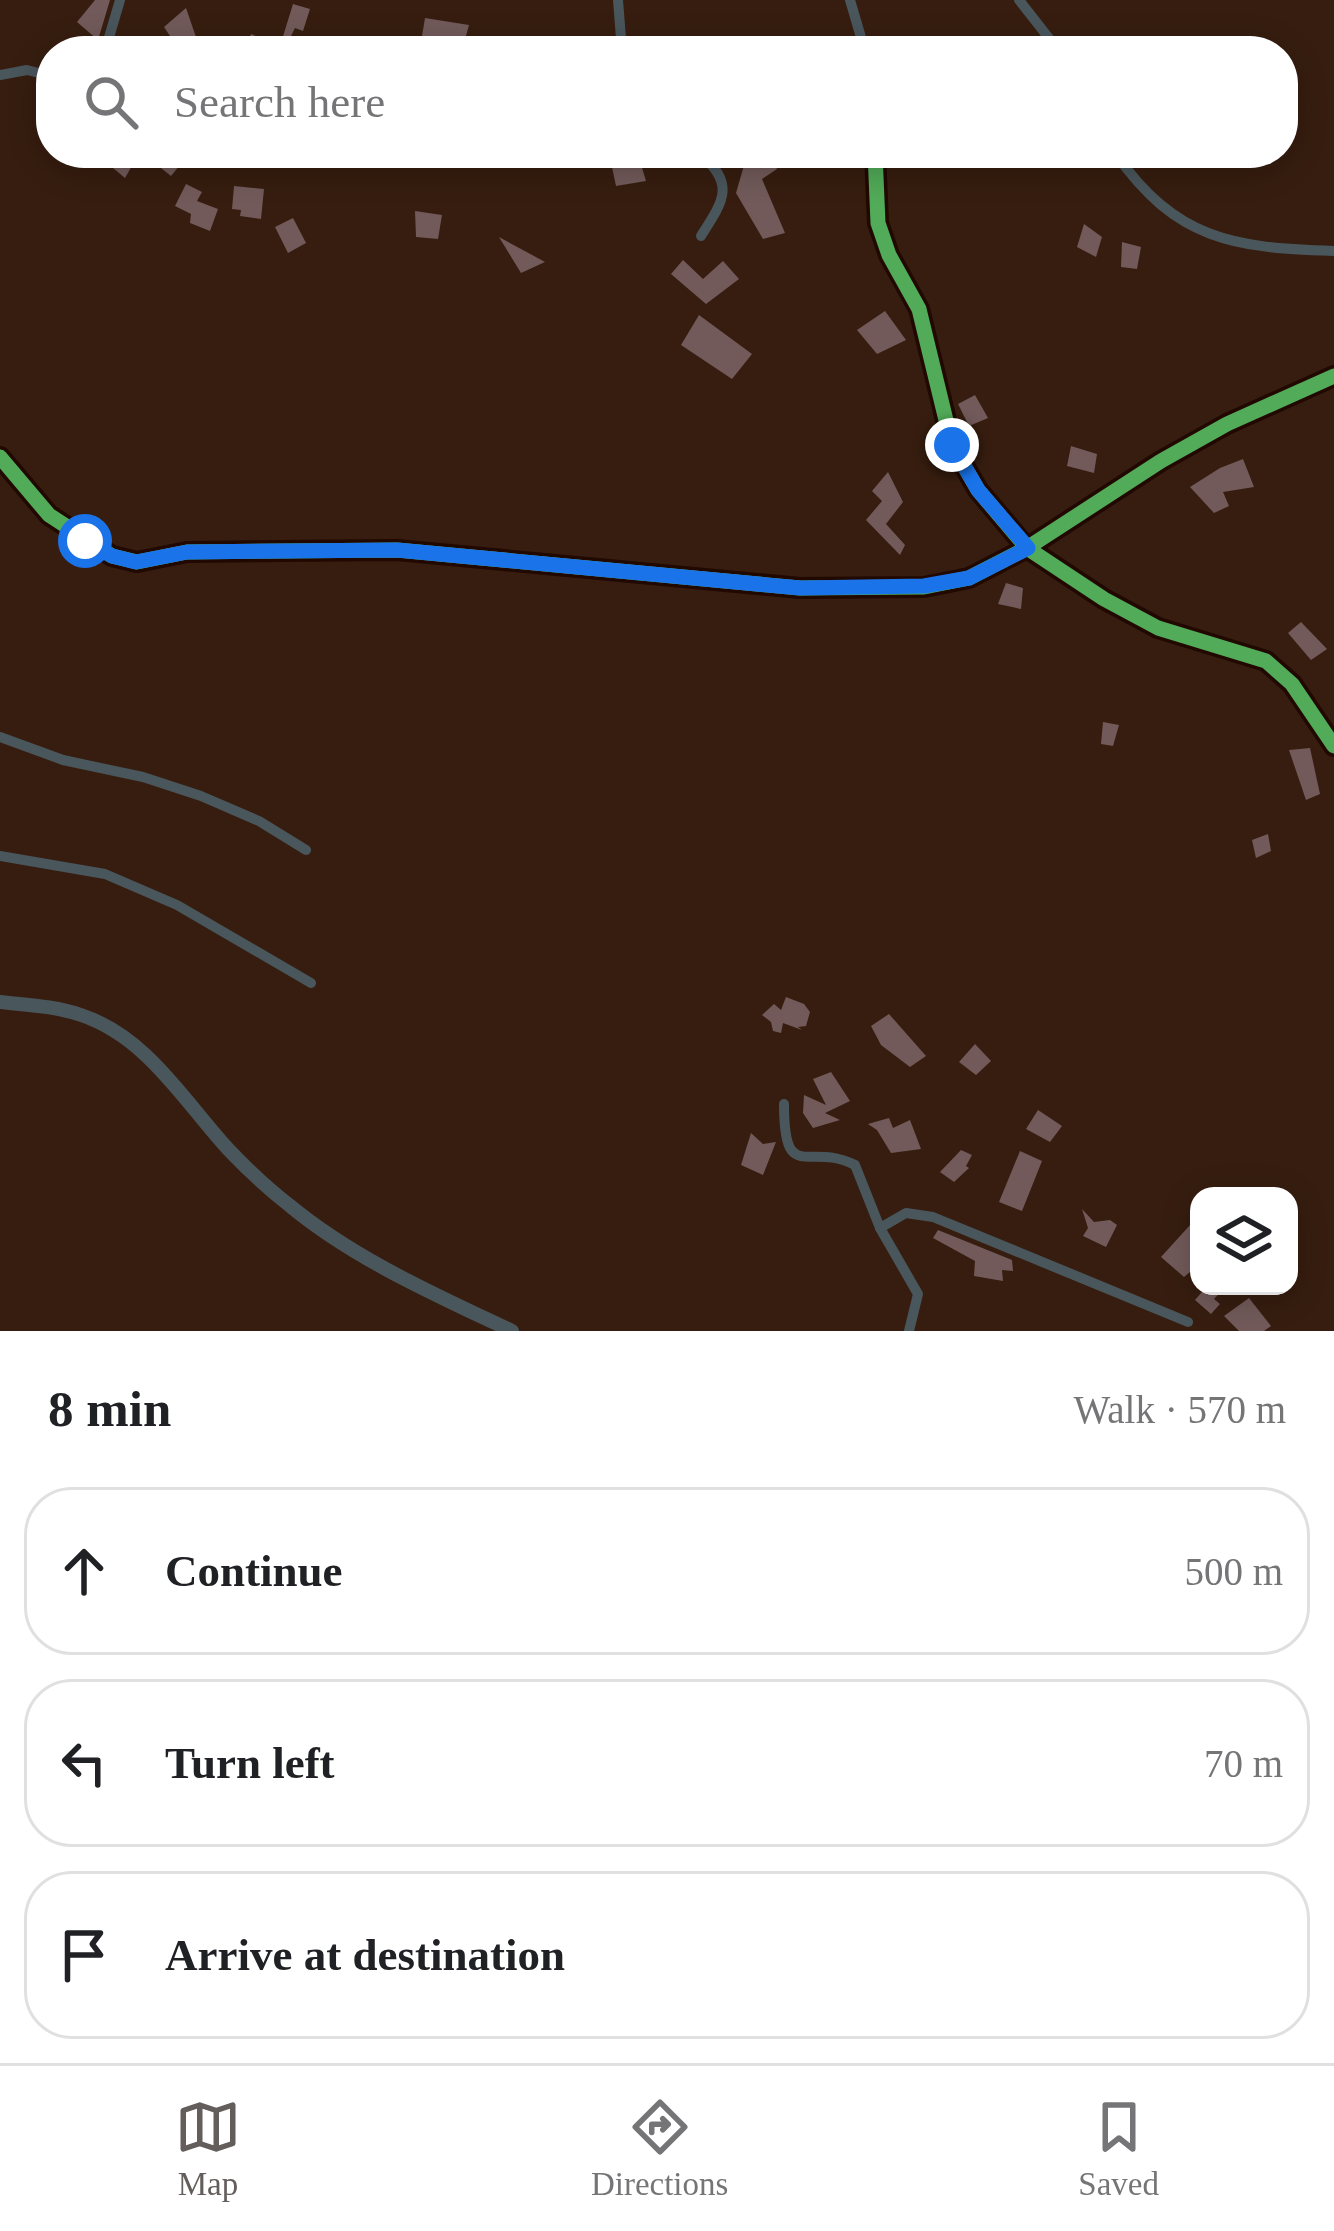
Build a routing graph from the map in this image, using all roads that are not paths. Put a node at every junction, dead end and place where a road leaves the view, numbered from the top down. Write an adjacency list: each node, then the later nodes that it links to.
1 (121, 0): 5 (street)
2 (618, 0): 6 (street)
3 (850, 0): 7 (street)
4 (1019, 0): 8 (street)
5 (110, 36)
6 (621, 36)
7 (861, 36)
8 (1047, 36)
9 (36, 72): 10 (street)
10 (0, 75)
11 (717, 168): 14 (street)
12 (876, 168): 18 (street)
13 (1126, 168): 15 (street)
14 (701, 236)
15 (1334, 251)
16 (1334, 376): 18 (street)
17 (0, 457): 18 (street)
18 (1028, 548): 20 (street)
19 (0, 737): 21 (street)
20 (1334, 746)
21 (306, 850)
22 (0, 856): 23 (street)
23 (310, 983)
24 (0, 1002): 28 (street)
25 (784, 1104): 26 (street)
26 (880, 1228): 27 (street); 29 (street)
27 (1188, 1322)
28 (512, 1331)
29 (909, 1331)

